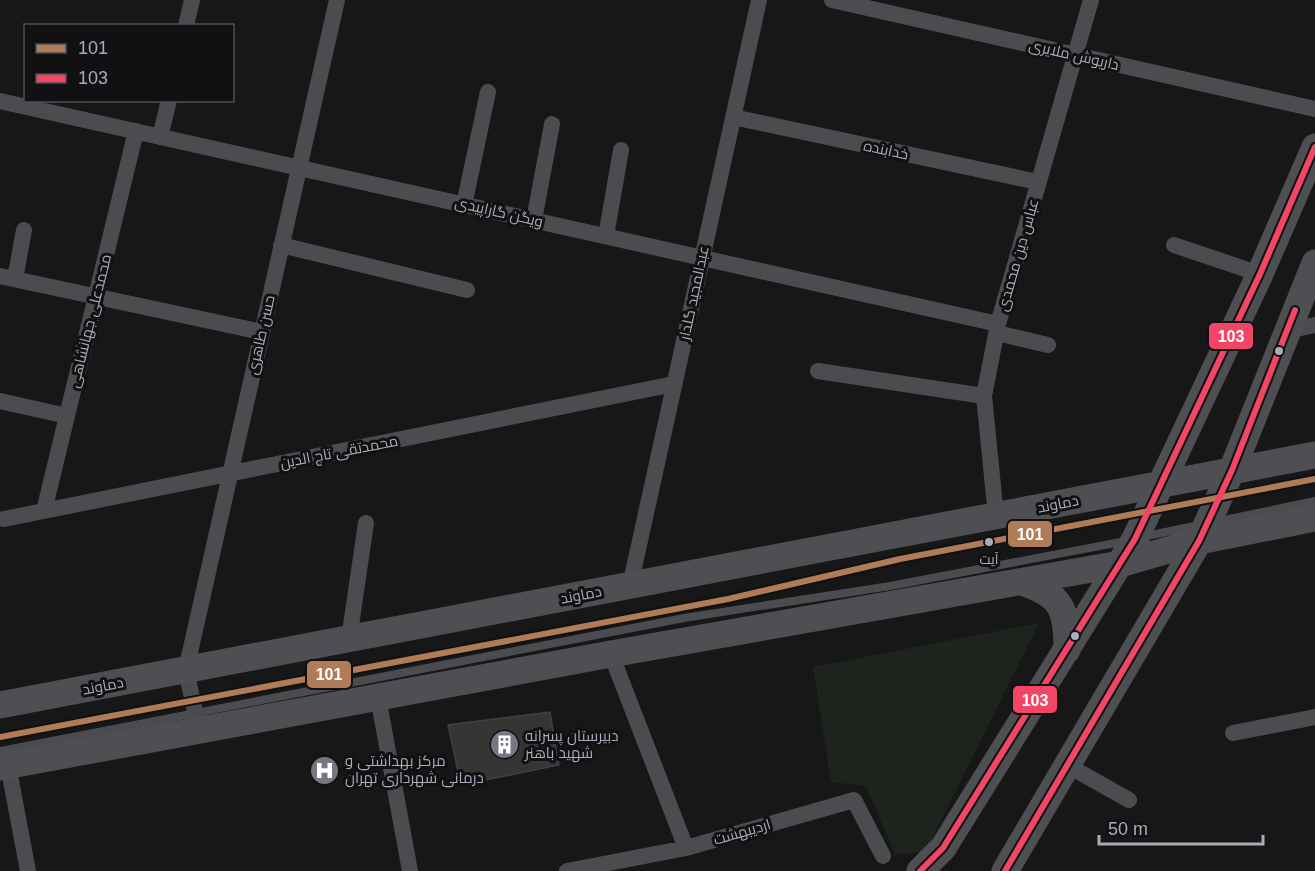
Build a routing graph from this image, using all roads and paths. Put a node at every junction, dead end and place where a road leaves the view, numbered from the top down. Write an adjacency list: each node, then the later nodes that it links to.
1 (192, 0): 6 (street)
2 (337, 0): 18 (street, حسن طاهری)
3 (759, 0): 12 (street, عبدالمجید گلدار)
4 (832, 0): 7 (street, داریوش ملایری)
5 (1091, 0): 7 (street, عباس دین محمدی)
6 (186, 24)
7 (1075, 55): 11 (street, داریوش ملایری); 19 (street, عباس دین محمدی)
8 (488, 92): 20 (street)
9 (0, 101): 14 (street, ویگن گاراپیدی)
10 (169, 102): 15 (street)
11 (1315, 109)
12 (733, 117): 19 (street, خدابنده); 26 (street, عبدالمجید گلدار)
13 (552, 124): 21 (street)
14 (136, 131): 15 (street, ویگن گاراپیدی); 31 (street, محمدعلی جهانشاهی)
15 (160, 137): 18 (street, ویگن گاراپیدی)
16 (1315, 147): 28 (main road)
17 (621, 150): 23 (street)
18 (299, 168): 20 (street, ویگن گاراپیدی); 24 (street, حسن طاهری)
19 (1038, 182): 33 (street, عباس دین محمدی)
20 (464, 205): 21 (street, ویگن گاراپیدی)
21 (534, 220): 23 (street, ویگن گاراپیدی)
22 (24, 230): 29 (street)
23 (606, 236): 26 (street, ویگن گاراپیدی)
24 (281, 245): 30 (street); 35 (street, حسن طاهری)
25 (1174, 245): 28 (street)
26 (702, 258): 33 (street, ویگن گاراپیدی); 38 (street, عبدالمجید گلدار)
27 (1315, 263): 34 (main road)
28 (1260, 274): 46 (main road)
29 (7, 278): 31 (street)
30 (467, 290)
31 (95, 298): 35 (street); 41 (street, محمدعلی جهانشاهی)
32 (1315, 326): 34 (street)
33 (997, 328): 36 (street, ویگن گاراپیدی); 39 (street, عباس دین محمدی)
34 (1286, 331): 43 (main road)
35 (262, 332): 44 (street, حسن طاهری)
36 (1048, 345)
37 (818, 371): 39 (street)
38 (674, 384): 44 (street, محمدتقی تاج الدین); 59 (street, عبدالمجید گلدار)
39 (984, 396): 51 (street, عباس دین محمدی)
40 (0, 401): 41 (street)
41 (67, 416): 50 (street, محمدعلی جهانشاهی)
42 (1315, 454): 43 (main road)
43 (1232, 470): 46 (main road, دماوند); 47 (main road)
44 (230, 474): 50 (street, محمدتقی تاج الدین); 63 (street, حسن طاهری)
45 (1315, 478): 47 (lane)
46 (1161, 484): 49 (main road); 51 (main road, دماوند)
47 (1220, 497): 49 (lane); 55 (main road)
48 (1315, 501): 55 (lane)
49 (1149, 510): 56 (main road); 69 (lane)
50 (44, 511): 53 (street, محمدتقی تاج الدین)
51 (996, 516): 59 (main road, دماوند)
52 (1315, 518): 55 (main road)
53 (4, 519)
54 (366, 523): 60 (street)
55 (1203, 532): 56 (lane); 57 (main road); 71 (main road)
56 (1135, 539): 57 (main road); 70 (lane)
57 (1120, 564): 58 (main road); 61 (main road)
58 (1021, 582): 61 (main road); 62 (main road)
59 (630, 586): 60 (main road, دماوند)
60 (349, 639): 63 (main road, دماوند)
61 (1066, 651): 78 (main road)
62 (611, 654): 64 (main road); 73 (street)
63 (186, 670): 65 (main road, دماوند); 67 (street)
64 (378, 698): 67 (main road); 76 (street)
65 (0, 705)
66 (1315, 717): 68 (street)
67 (199, 730): 70 (main road)
68 (1233, 733)
69 (0, 737)
70 (3, 761): 75 (street)
71 (1067, 765): 72 (street); 79 (main road)
72 (1129, 800)
73 (686, 848): 74 (street, اردیبهشت); 77 (street, اردیبهشت)
74 (884, 856)
75 (28, 871)
76 (410, 871)
77 (567, 871)
78 (920, 871)
79 (1005, 871)

